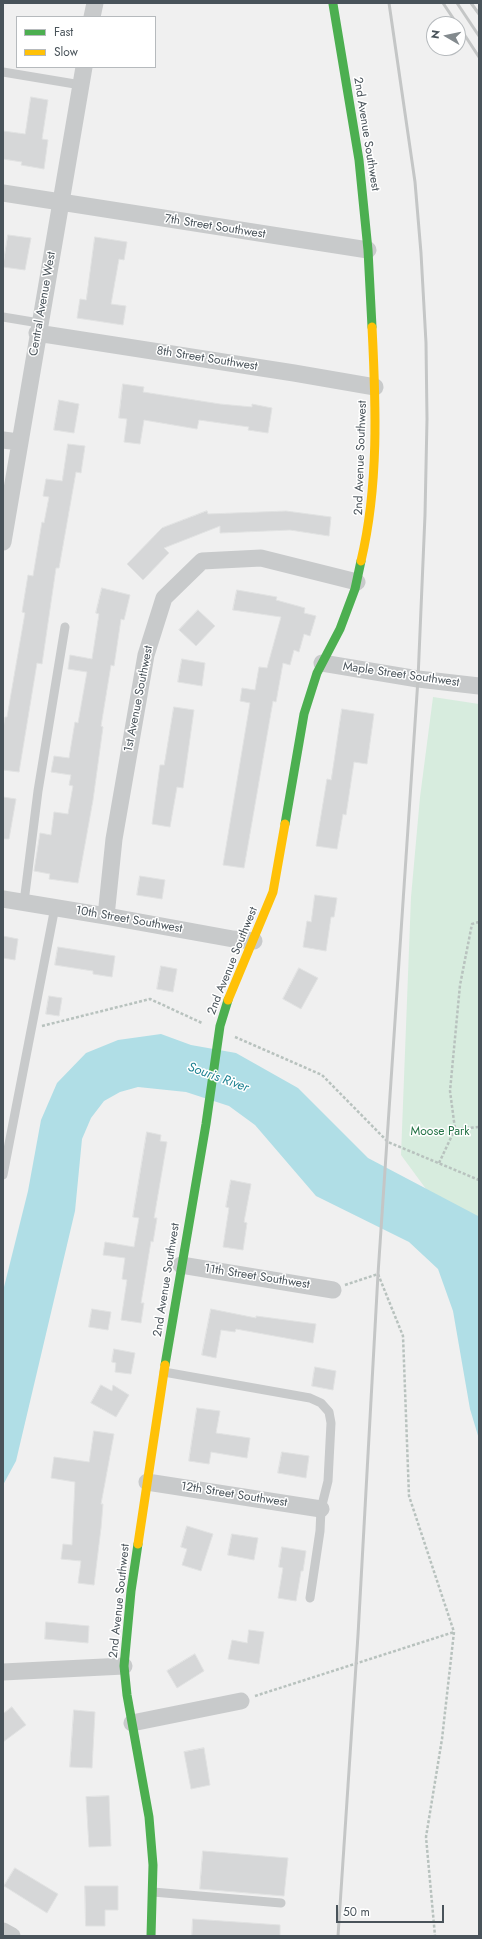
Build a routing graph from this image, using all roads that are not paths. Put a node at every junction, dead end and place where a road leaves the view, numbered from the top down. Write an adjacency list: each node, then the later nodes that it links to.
1 (95, 3): 3 (street)
2 (333, 4): 9 (street, 2nd Avenue Southwest)
3 (92, 16)
4 (84, 68): 6 (street, Central Avenue West)
5 (3, 72): 6 (lane)
6 (81, 85): 8 (street, Central Avenue West)
7 (3, 194): 8 (street, 7th Street Southwest)
8 (61, 203): 9 (street, 7th Street Southwest); 11 (street, Central Avenue West)
9 (368, 250): 12 (street, 2nd Avenue Southwest)
10 (3, 317): 11 (lane)
11 (38, 328): 12 (street, 8th Street Southwest); 13 (street, Central Avenue West)
12 (375, 387): 15 (street, 2nd Avenue Southwest)
13 (11, 441): 14 (street, Central Avenue West)
14 (3, 542)
15 (357, 582): 17 (street, 2nd Avenue Southwest); 22 (street, 1st Avenue Southwest)
16 (65, 627): 20 (lane)
17 (322, 663): 18 (street, Maple Street Southwest); 23 (street, 2nd Avenue Southwest)
18 (479, 686)
19 (3, 899): 20 (street, 10th Street Southwest)
20 (24, 902): 21 (street, 10th Street Southwest)
21 (55, 907): 22 (street, 10th Street Southwest); 24 (lane)
22 (106, 916): 23 (street, 10th Street Southwest)
23 (254, 941): 25 (street, 2nd Avenue Southwest)
24 (3, 1175)
25 (181, 1265): 26 (street, 11th Street Southwest); 27 (street, 2nd Avenue Southwest)
26 (333, 1290)
27 (164, 1372): 28 (street, 2nd Avenue Southwest); 29 (lane)
28 (147, 1482): 29 (street, 12th Street Southwest); 31 (street, 2nd Avenue Southwest)
29 (321, 1509): 30 (lane)
30 (310, 1598)
31 (124, 1666): 32 (street); 34 (street, 2nd Avenue Southwest)
32 (3, 1672)
33 (241, 1701): 34 (street)
34 (132, 1723): 35 (street, 2nd Avenue Southwest)
35 (153, 1892): 36 (lane); 39 (street, 2nd Avenue Southwest)
36 (281, 1903)
37 (3, 1930): 38 (street)
38 (12, 1936)
39 (151, 1936)

